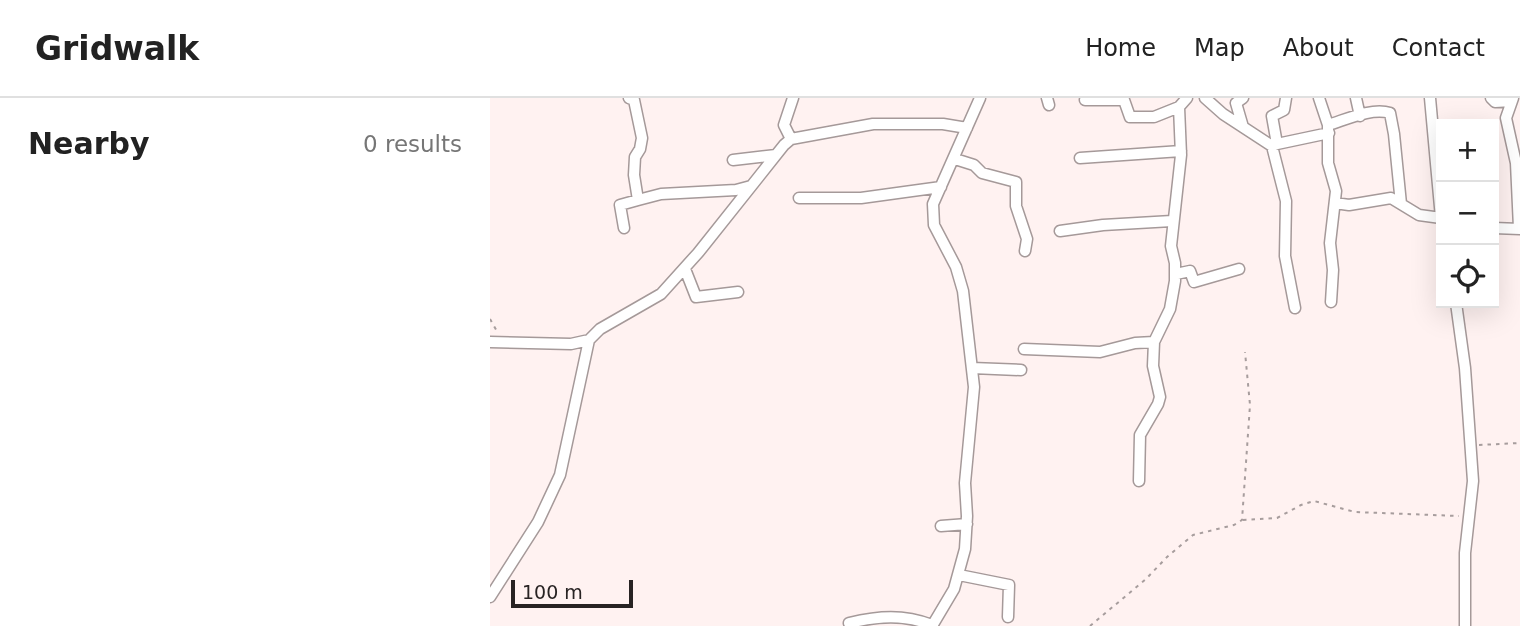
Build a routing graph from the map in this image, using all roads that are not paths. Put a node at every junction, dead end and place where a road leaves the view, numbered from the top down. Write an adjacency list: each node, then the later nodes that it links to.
1 (629, 98): 31 (street)
2 (793, 98): 19 (street)
3 (980, 98): 17 (street)
4 (1187, 98): 14 (street)
5 (1205, 98): 16 (street)
6 (1243, 98): 16 (street)
7 (1286, 98): 21 (street)
8 (1320, 98): 18 (street)
9 (1356, 98): 15 (street)
10 (1430, 98): 20 (street)
11 (1490, 98): 13 (street)
12 (1085, 100): 14 (street)
13 (1512, 100): 27 (street)
14 (1179, 107): 22 (street)
15 (1360, 116): 18 (street); 33 (street)
16 (1243, 127): 21 (street)
17 (967, 128): 19 (street); 25 (street)
18 (1328, 129): 21 (street); 32 (street)
19 (791, 139): 23 (street)
20 (1436, 142)
21 (1275, 145): 46 (street)
22 (1181, 151): 24 (street); 35 (street)
23 (776, 155): 26 (street); 28 (street)
24 (1080, 158)
25 (955, 159): 29 (street); 40 (street)
26 (733, 160)
27 (1518, 171): 38 (street)
28 (751, 186): 31 (street); 41 (street)
29 (941, 187): 30 (street); 52 (street)
30 (799, 198)
31 (638, 200): 36 (street)
32 (1335, 204): 33 (street); 45 (street)
33 (1401, 204): 34 (street)
34 (1436, 217)
35 (1172, 221): 39 (street); 43 (street)
36 (624, 228)
37 (1499, 228): 38 (street)
38 (1520, 229)
39 (1060, 231)
40 (1025, 251)
41 (685, 269): 44 (street); 48 (street)
42 (1239, 269): 43 (street)
43 (1175, 274): 49 (street)
44 (738, 292)
45 (1331, 302)
46 (1295, 308)
47 (1456, 308): 62 (street)
48 (589, 340): 50 (street); 58 (street)
49 (1154, 341): 51 (street); 54 (street)
50 (490, 342)
51 (1024, 349)
52 (972, 368): 53 (street); 55 (street)
53 (1021, 370)
54 (1139, 481)
55 (967, 524): 56 (street); 57 (street)
56 (941, 526)
57 (959, 575): 59 (street); 61 (street)
58 (490, 597)
59 (1008, 617)
60 (849, 623): 61 (street)
61 (932, 625)
62 (1465, 626)

